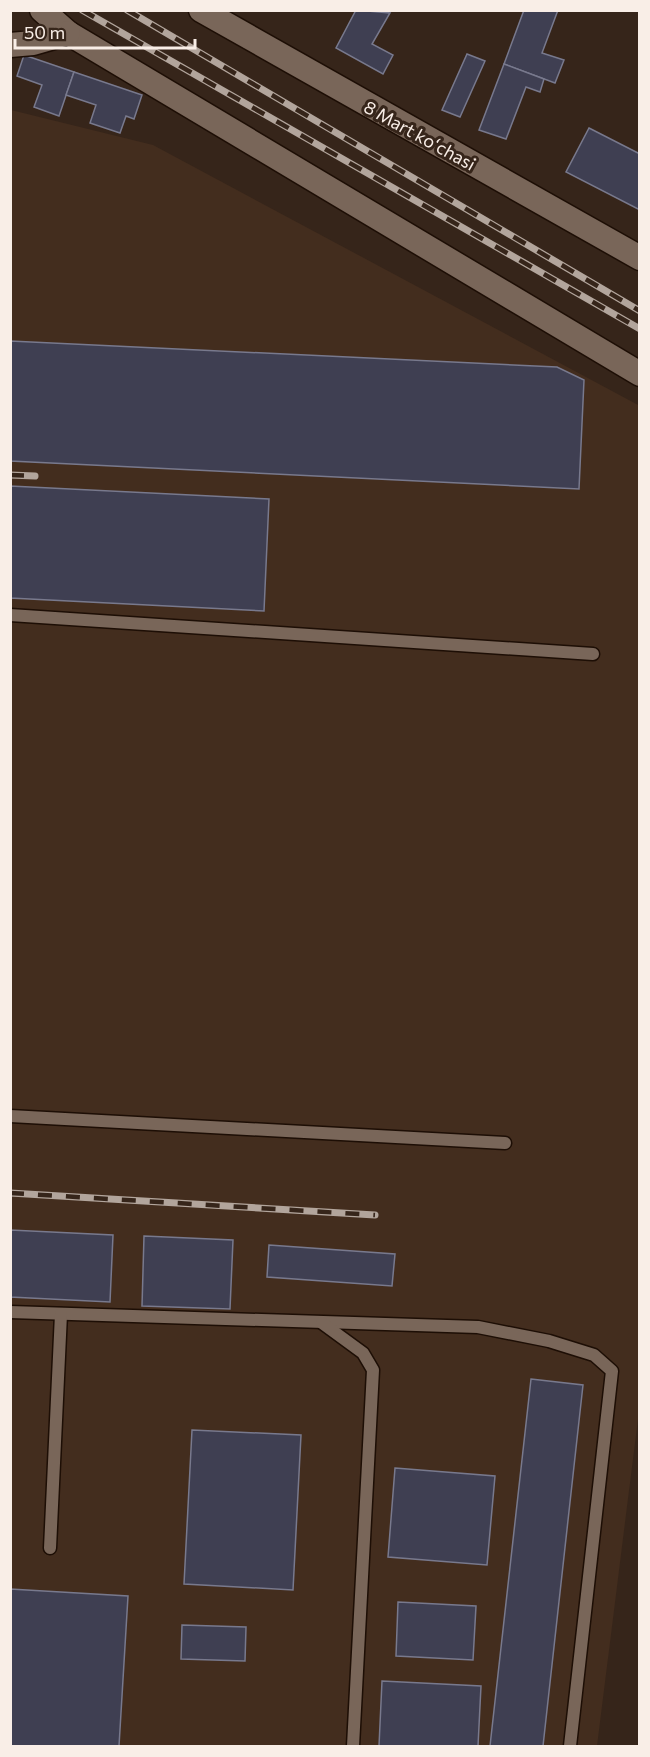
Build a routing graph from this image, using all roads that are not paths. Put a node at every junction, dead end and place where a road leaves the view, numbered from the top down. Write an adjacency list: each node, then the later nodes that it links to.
1 (42, 10): 3 (street)
2 (201, 10): 5 (street, 8 Mart koʻchasi)
3 (68, 33): 4 (street); 6 (street)
4 (10, 45)
5 (639, 258)
6 (639, 375)
7 (10, 615): 8 (lane)
8 (593, 654)
9 (10, 1116): 10 (lane)
10 (505, 1143)
11 (10, 1312): 12 (lane)
12 (61, 1314): 13 (lane); 14 (lane)
13 (322, 1323): 15 (lane); 16 (lane)
14 (50, 1548)
15 (353, 1746)
16 (570, 1746)

